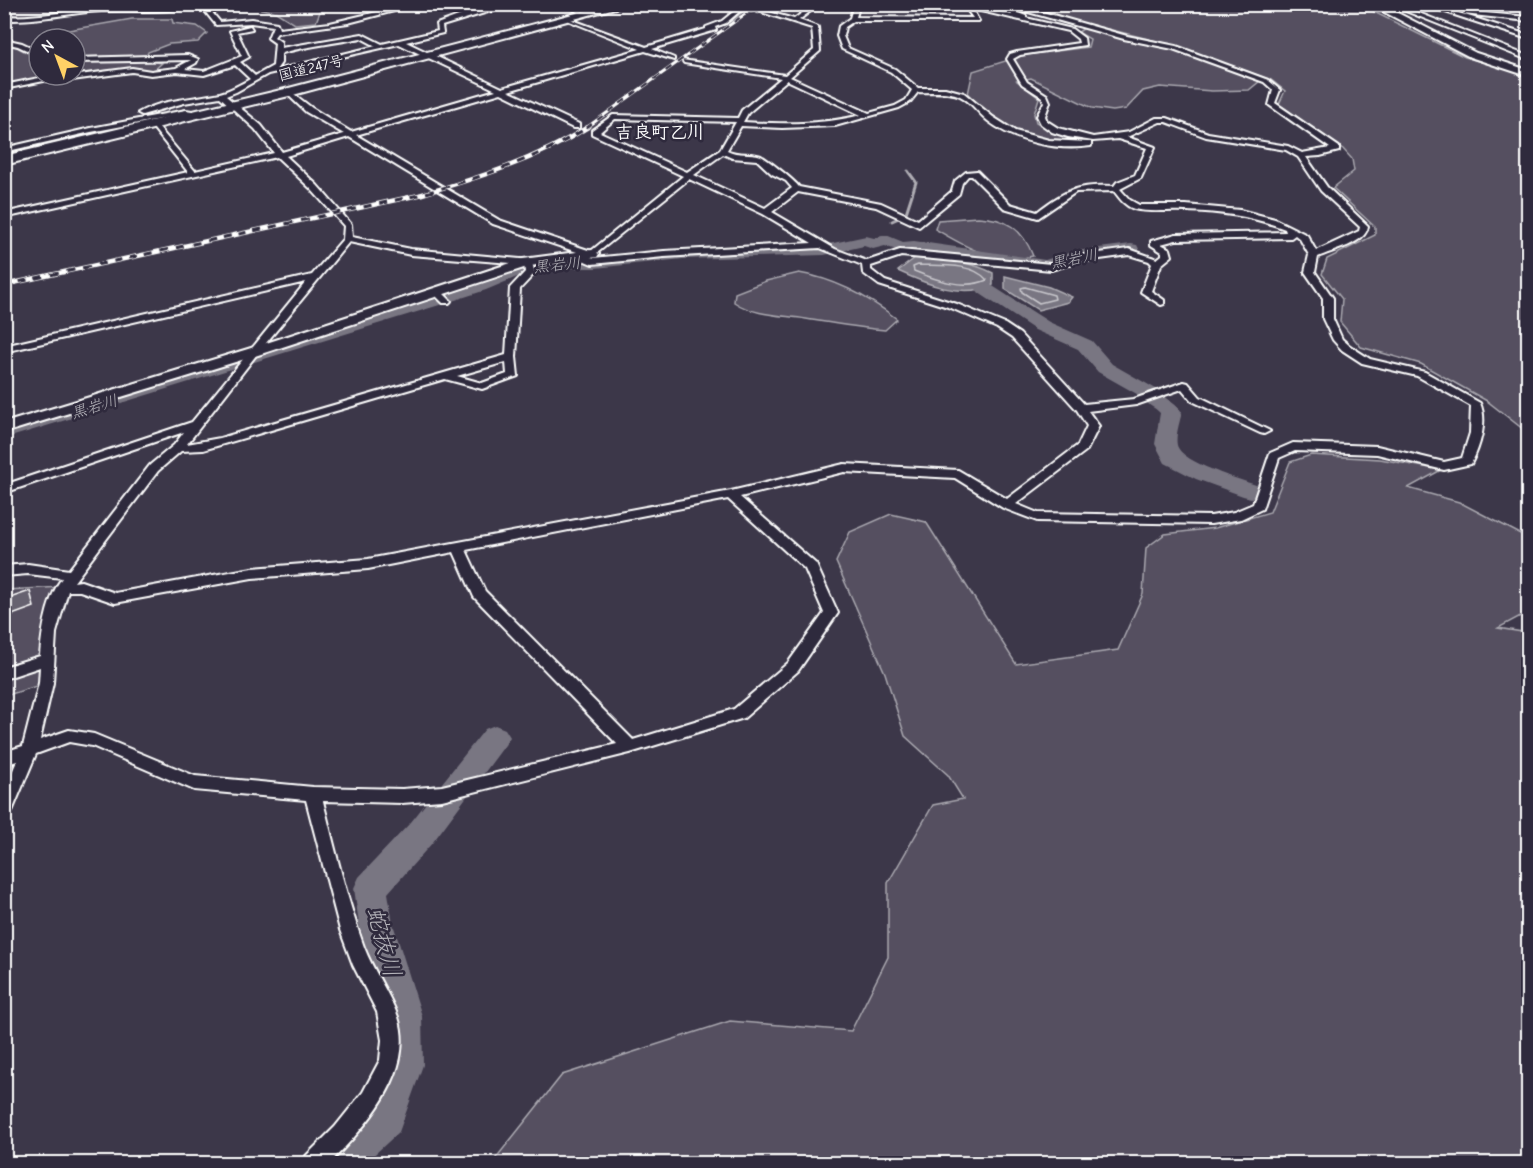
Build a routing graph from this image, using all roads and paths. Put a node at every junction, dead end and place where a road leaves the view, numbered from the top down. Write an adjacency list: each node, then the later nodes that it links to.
1 (198, 4): 22 (street)
2 (207, 4): 30 (street)
3 (419, 4): 30 (street)
4 (512, 4): 36 (street)
5 (569, 4): 20 (street)
6 (625, 4): 20 (highway, 国道247号)
7 (818, 4): 26 (street)
8 (857, 4): 24 (street)
9 (959, 4): 16 (street)
10 (1373, 4): 51 (street)
11 (1390, 4): 27 (street)
12 (1423, 4): 19 (street)
13 (746, 5): 26 (street, bridge); 41 (street)
14 (1011, 5): 28 (street); 71 (street)
15 (1466, 5): 17 (street)
16 (967, 6): 24 (street); 28 (street)
17 (1474, 6)
18 (1483, 7): 21 (street)
19 (1445, 11): 21 (street); 29 (street)
20 (584, 15): 23 (highway, 国道247号)
21 (1487, 15): 25 (street)
22 (4, 18)
23 (569, 19): 41 (street); 44 (highway, 国道247号)
24 (853, 19): 32 (street)
25 (1528, 19)
26 (796, 20): 33 (street)
27 (1432, 21): 38 (street); 45 (street)
28 (1038, 22): 67 (street)
29 (1476, 22): 31 (street); 34 (street)
30 (275, 27): 43 (street); 49 (street)
31 (1528, 27)
32 (840, 36): 33 (street); 56 (street)
33 (816, 37): 52 (street)
34 (1528, 37)
35 (4, 41): 40 (street)
36 (398, 41): 39 (street); 44 (street)
37 (1528, 43): 38 (street)
38 (1509, 44): 42 (street)
39 (379, 45): 43 (street); 53 (street)
40 (27, 48)
41 (643, 48): 47 (street); 55 (street)
42 (1528, 51)
43 (278, 53): 53 (street)
44 (426, 56): 55 (street); 57 (highway, 国道247号)
45 (1528, 58)
46 (87, 59): 50 (street)
47 (672, 59)
48 (684, 61): 52 (street)
49 (233, 63): 50 (street); 53 (street)
50 (177, 70): 54 (street)
51 (1528, 73)
52 (785, 77): 61 (street); 62 (street)
53 (250, 81): 58 (street)
54 (4, 87)
55 (498, 89): 64 (street); 66 (street)
56 (916, 90): 61 (street); 67 (street)
57 (288, 92): 59 (highway, 国道247号); 66 (street)
58 (222, 94): 59 (street); 65 (street)
59 (232, 105): 60 (highway, 国道247号); 70 (street)
60 (200, 113): 63 (highway, 国道247号); 65 (street)
61 (868, 115): 62 (street)
62 (740, 122): 69 (street); 74 (street)
63 (154, 124): 72 (highway, 国道247号); 73 (street)
64 (576, 126)
65 (91, 130): 68 (street)
66 (347, 133): 70 (street); 82 (street)
67 (1118, 136): 71 (street); 76 (street)
68 (4, 150)
69 (723, 151): 74 (street); 75 (street)
70 (279, 153): 73 (street); 80 (street)
71 (1301, 155): 83 (street)
72 (4, 160)
73 (193, 173): 78 (street)
74 (688, 176): 77 (street); 82 (street)
75 (796, 189): 76 (street); 77 (street)
76 (1116, 189): 79 (street)
77 (766, 212): 81 (street)
78 (4, 216)
79 (1289, 228): 83 (street); 85 (street)
80 (347, 239): 86 (street); 87 (street)
81 (826, 247): 82 (street); 84 (street)
82 (586, 255): 86 (street)
83 (1314, 255): 100 (street)
84 (867, 264): 85 (street); 93 (street)
85 (1157, 264): 88 (street)
86 (528, 266): 90 (street); 91 (street)
87 (313, 278): 89 (street); 90 (street)
88 (1161, 302)
89 (4, 349)
90 (250, 356): 94 (street); 95 (street)
91 (511, 357): 92 (street); 92 (street)
92 (448, 377): 97 (street)
93 (1081, 408): 96 (street); 100 (street)
94 (195, 425): 97 (street); 98 (street)
95 (4, 428)
96 (1264, 431)
97 (178, 448): 103 (street)
98 (4, 489)
99 (731, 495): 100 (street); 101 (street); 107 (street)
100 (1007, 505)
101 (458, 547): 104 (street); 107 (street)
102 (4, 571): 103 (street)
103 (74, 575): 104 (street)
104 (63, 587): 105 (street)
105 (48, 659): 106 (street); 108 (street)
106 (4, 673)
107 (630, 747): 110 (street)
108 (30, 750): 109 (street); 110 (street); 111 (street)
109 (4, 759)
110 (313, 794): 112 (street)
111 (4, 811)
112 (314, 1164)

